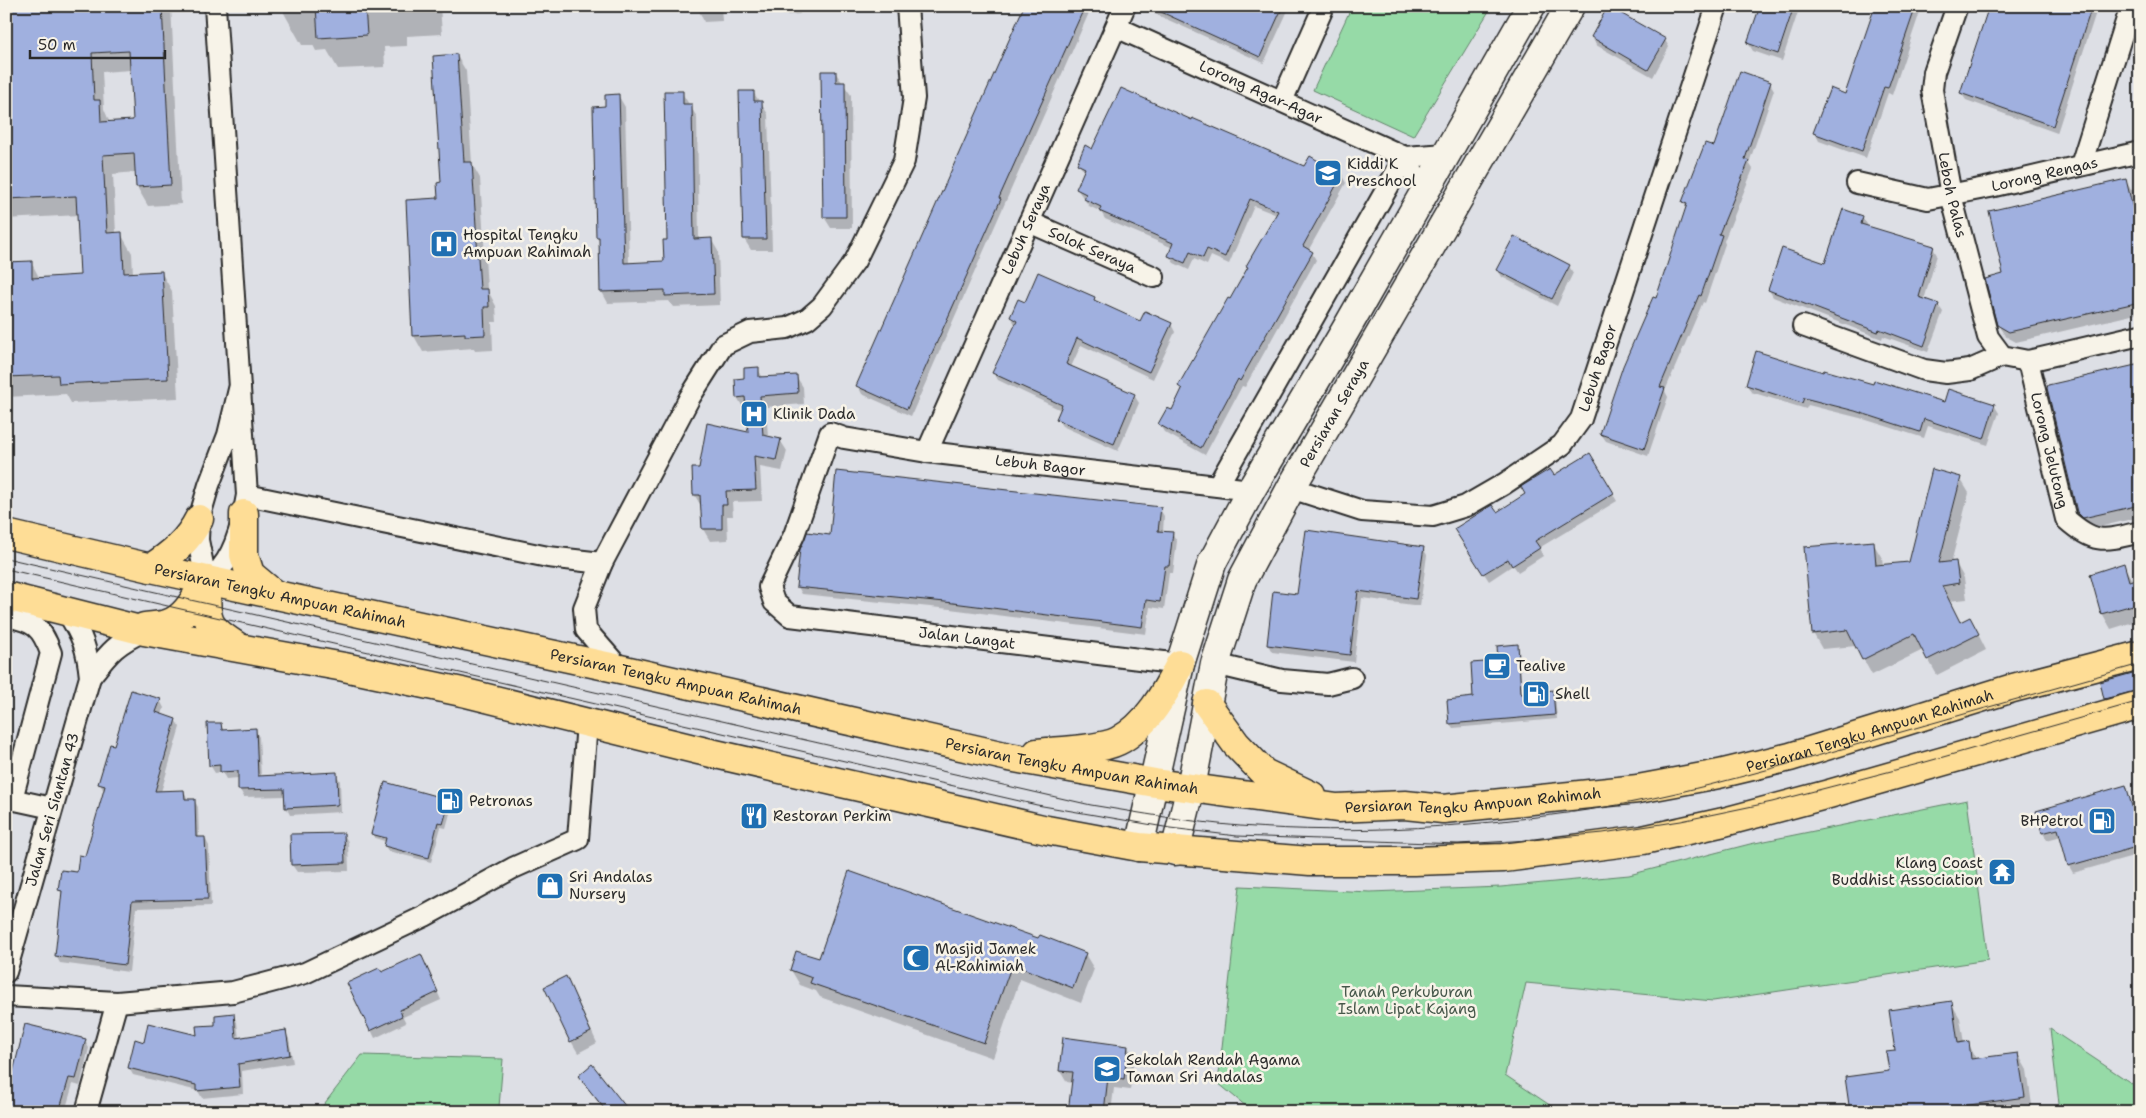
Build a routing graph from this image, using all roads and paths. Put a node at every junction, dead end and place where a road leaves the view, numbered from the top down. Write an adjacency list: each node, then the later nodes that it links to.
1 (215, 6): 27 (street)
2 (906, 6): 36 (street)
3 (1125, 6): 10 (street, Lebuh Seraya)
4 (1324, 6): 11 (street)
5 (1531, 6): 13 (main road)
6 (1570, 6): 24 (main road, Persiaran Seraya)
7 (1717, 6): 30 (street, Lebuh Bagor)
8 (1957, 6): 18 (street, Leboh Palas)
9 (2130, 6): 15 (street)
10 (1116, 26): 11 (street, Lorong Agar-Agar); 19 (street, Lebuh Seraya)
11 (1282, 101): 14 (street, Lorong Agar-Agar)
12 (2140, 152): 15 (street, Lorong Rengas)
13 (1446, 154): 14 (street); 17 (main road)
14 (1405, 157): 17 (street); 29 (street)
15 (2081, 165): 18 (street, Lorong Rengas)
16 (1857, 183): 18 (street, Lorong Rengas)
17 (1424, 191): 22 (main road)
18 (1951, 195): 25 (street, Leboh Palas)
19 (1029, 222): 20 (street, Solok Seraya); 28 (street, Lebuh Seraya)
20 (1154, 277)
21 (1803, 326): 25 (street)
22 (1345, 332): 24 (main road); 31 (main road)
23 (2140, 335): 26 (street)
24 (1372, 348): 30 (main road, Persiaran Seraya)
25 (2002, 356): 26 (street)
26 (2028, 361): 34 (street, Lorong Jelutong)
27 (240, 385): 32 (street); 33 (street)
28 (927, 452): 29 (street, Lebuh Bagor); 39 (street, Lebuh Bagor)
29 (1218, 485): 31 (street, Lebuh Bagor)
30 (1291, 488): 48 (main road, Persiaran Seraya)
31 (1251, 490): 47 (main road)
32 (246, 504): 36 (street); 38 (street); 41 (highway)
33 (199, 519): 37 (highway); 38 (street)
34 (2140, 532)
35 (6, 534): 37 (highway, Persiaran Tengku Ampuan Rahimah)
36 (602, 563): 49 (street)
37 (151, 568): 38 (highway, Persiaran Tengku Ampuan Rahimah)
38 (206, 580): 41 (highway, Persiaran Tengku Ampuan Rahimah); 44 (highway); 45 (highway)
39 (769, 587): 47 (street, Jalan Langat)
40 (6, 596): 42 (highway)
41 (276, 596): 49 (highway, Persiaran Tengku Ampuan Rahimah)
42 (67, 612): 44 (highway); 50 (street)
43 (6, 616): 58 (street)
44 (140, 630): 45 (highway); 50 (street)
45 (241, 648): 54 (highway)
46 (2140, 655): 60 (highway, Persiaran Tengku Ampuan Rahimah)
47 (1180, 664): 55 (highway); 56 (main road)
48 (1215, 664): 51 (street); 52 (main road, Persiaran Seraya)
49 (620, 669): 55 (highway, Persiaran Tengku Ampuan Rahimah)
50 (90, 677): 59 (street, Jalan Seri Siantan 43)
51 (1352, 678)
52 (1207, 704): 57 (main road, Persiaran Seraya); 60 (highway)
53 (2140, 705): 62 (highway)
54 (587, 723): 61 (highway); 65 (street)
55 (1009, 756): 56 (highway, Persiaran Tengku Ampuan Rahimah)
56 (1154, 783): 57 (highway, Persiaran Tengku Ampuan Rahimah); 61 (main road)
57 (1191, 787): 60 (highway, Persiaran Tengku Ampuan Rahimah); 62 (main road, Persiaran Seraya)
58 (9, 798): 59 (street)
59 (52, 808): 63 (street, Jalan Seri Siantan 43)
60 (1337, 808)
61 (1139, 847): 62 (highway)
62 (1175, 851)
63 (6, 972)
64 (6, 996): 65 (street)
65 (117, 1002): 66 (street)
66 (86, 1112)

